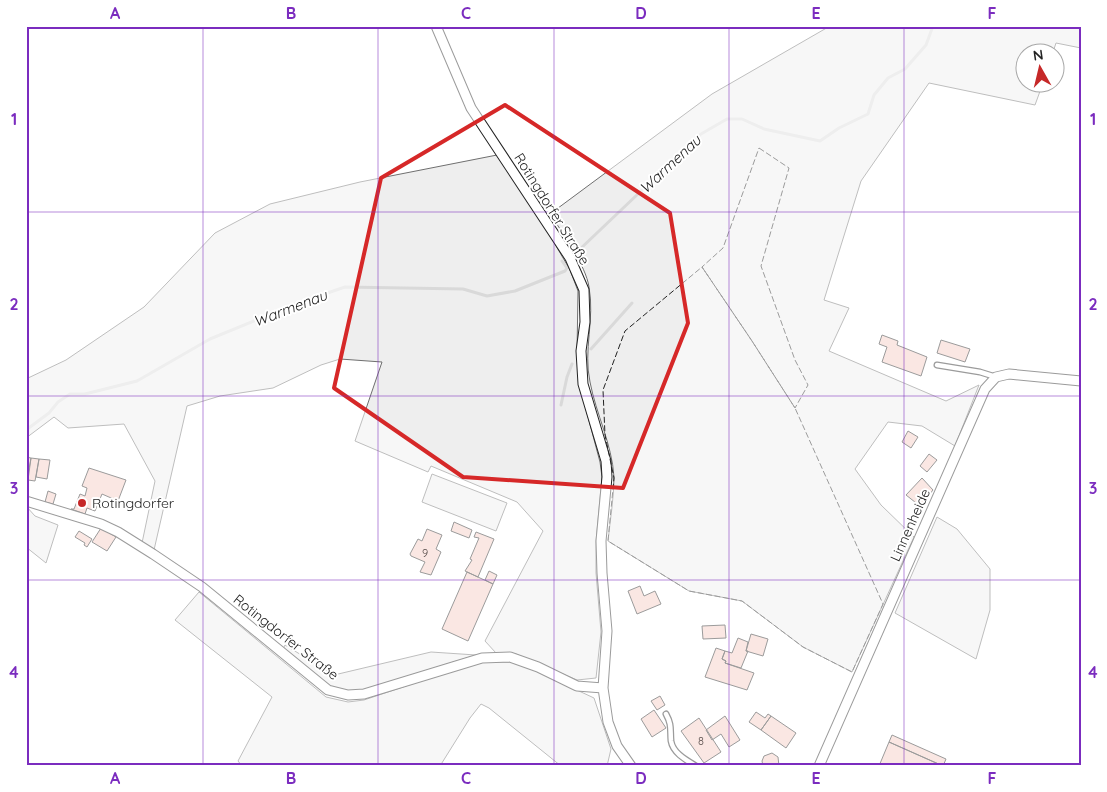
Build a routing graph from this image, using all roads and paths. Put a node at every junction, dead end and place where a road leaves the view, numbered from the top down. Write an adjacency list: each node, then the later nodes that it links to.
1 (436, 26): 6 (street, Rotingdorfer Straße)
2 (937, 365): 3 (lane)
3 (996, 378): 4 (street); 10 (street, Linnenheide)
4 (1081, 381)
5 (26, 501): 6 (street, Rotingdorfer Straße)
6 (604, 688): 8 (street, Rotingdorfer Straße)
7 (666, 714): 9 (lane)
8 (631, 766)
9 (696, 766)
10 (819, 766)

